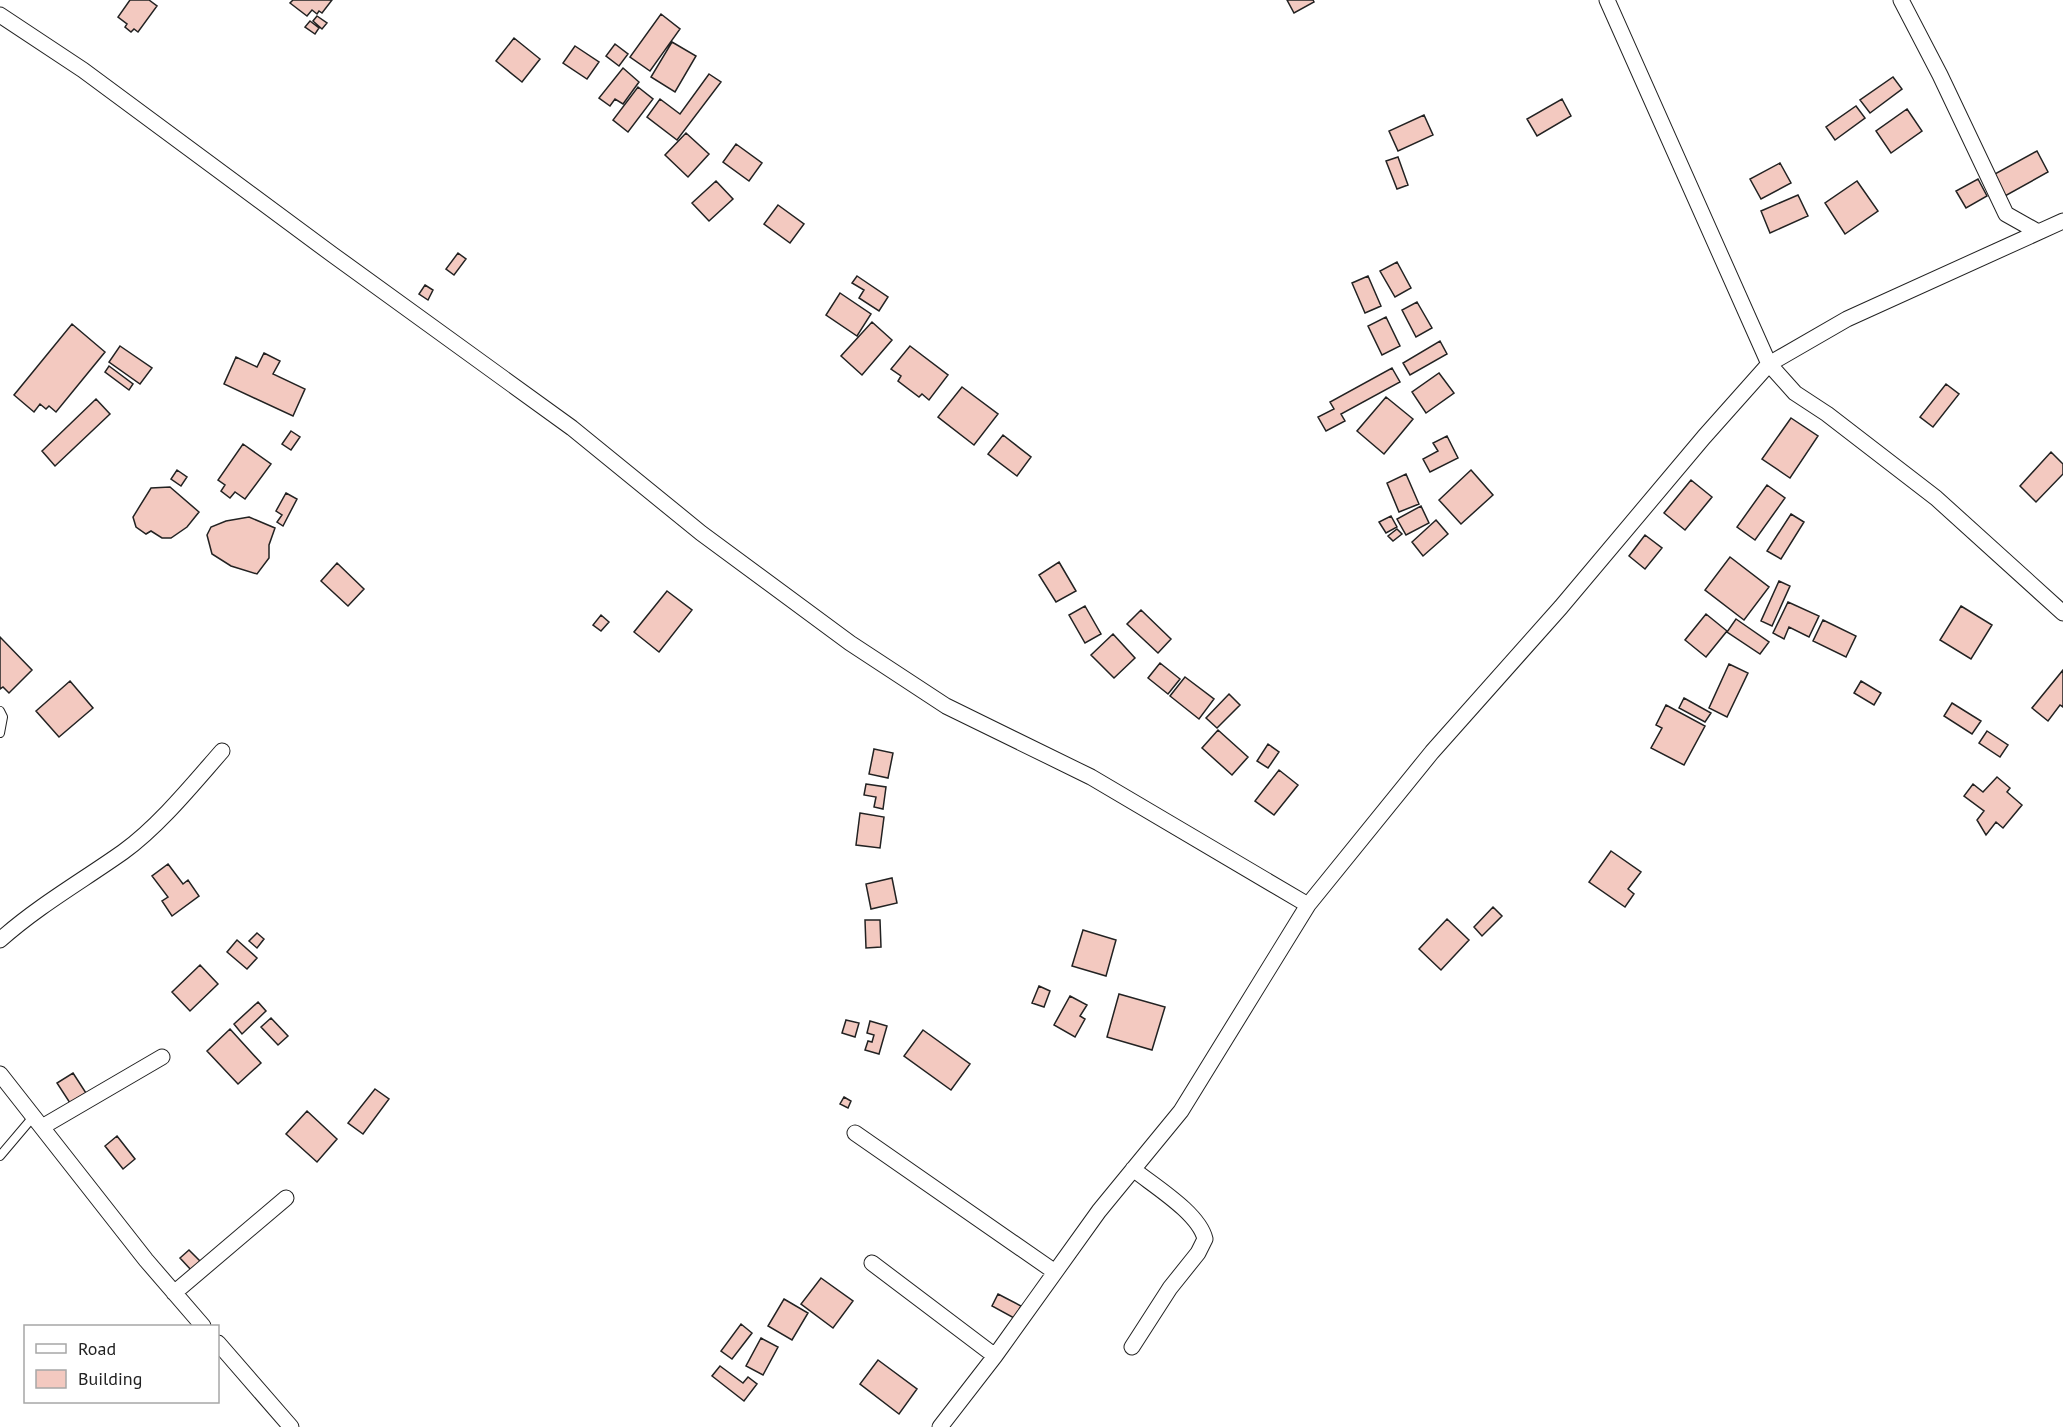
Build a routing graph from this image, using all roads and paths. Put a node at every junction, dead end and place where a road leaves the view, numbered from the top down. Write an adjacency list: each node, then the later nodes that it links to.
1 (1607, 0): 6 (street)
2 (1901, 0): 5 (street)
3 (0, 15): 11 (street)
4 (2063, 221): 5 (street)
5 (2038, 232): 6 (street)
6 (1769, 364): 7 (street); 11 (street)
7 (2063, 613)
8 (0, 711): 9 (lane)
9 (0, 733)
10 (222, 751): 12 (street)
11 (1308, 904): 18 (street)
12 (0, 940)
13 (162, 1057): 15 (street)
14 (0, 1074): 15 (street)
15 (38, 1122): 17 (lane); 22 (street)
16 (855, 1133): 21 (street)
17 (0, 1156)
18 (1133, 1169): 21 (street); 25 (street)
19 (285, 1198): 22 (street)
20 (873, 1263): 26 (street)
21 (1055, 1272): 26 (street)
22 (174, 1293): 23 (street)
23 (202, 1325)
24 (219, 1344): 27 (street)
25 (1132, 1347)
26 (995, 1356): 28 (street)
27 (291, 1427)
28 (940, 1427)

